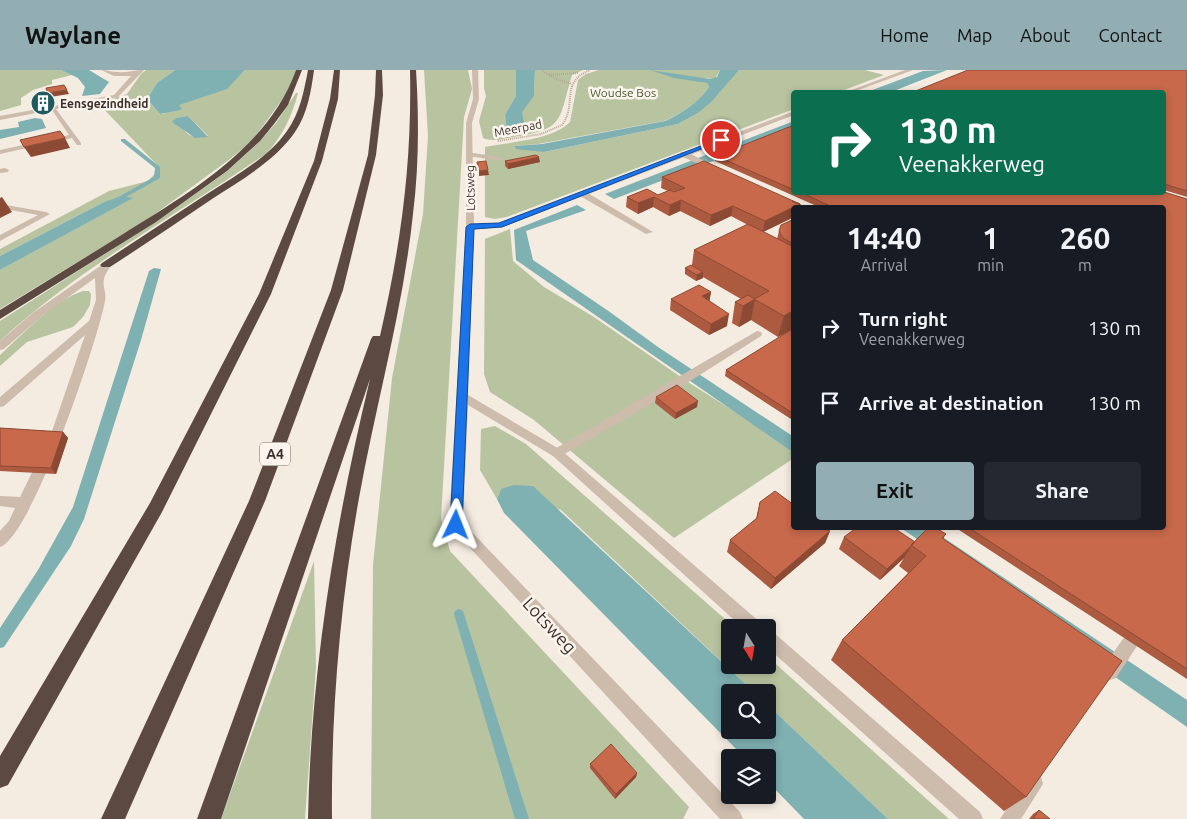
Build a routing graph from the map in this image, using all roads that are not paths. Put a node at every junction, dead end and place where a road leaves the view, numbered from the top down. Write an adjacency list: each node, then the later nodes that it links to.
1 (104, 70): 9 (street)
2 (299, 70): 28 (highway)
3 (311, 70): 26 (highway)
4 (337, 70): 43 (highway)
5 (379, 70): 44 (highway, A4)
6 (413, 70): 27 (highway)
7 (475, 70): 16 (street, Lotsweg)
8 (910, 70): 10 (street)
9 (138, 72): 11 (street)
10 (855, 90)
11 (53, 107): 13 (street); 14 (street)
12 (791, 114): 18 (street)
13 (0, 118)
14 (73, 136): 15 (street); 17 (street)
15 (79, 144)
16 (469, 150): 19 (street); 23 (street, Lotsweg)
17 (0, 152)
18 (686, 155): 20 (street); 21 (street)
19 (500, 159)
20 (721, 171)
21 (583, 194): 23 (street); 24 (street)
22 (0, 206): 25 (street)
23 (470, 227): 32 (street, Lotsweg)
24 (649, 232)
25 (0, 238)
26 (106, 265): 29 (street); 31 (street)
27 (398, 281): 45 (highway); 46 (highway)
28 (0, 316)
29 (94, 322): 33 (street); 36 (street)
30 (757, 334): 34 (street)
31 (0, 348)
32 (462, 397): 34 (street); 47 (street, Lotsweg)
33 (0, 403)
34 (557, 453): 38 (street)
35 (0, 501): 36 (street)
36 (24, 503): 37 (street)
37 (0, 541)
38 (745, 619)
39 (1130, 642): 41 (street)
40 (776, 645): 48 (street)
41 (1101, 685)
42 (1043, 770): 49 (street)
43 (0, 777)
44 (113, 819)
45 (209, 819)
46 (320, 819)
47 (733, 819)
48 (972, 819)
49 (1010, 819)

